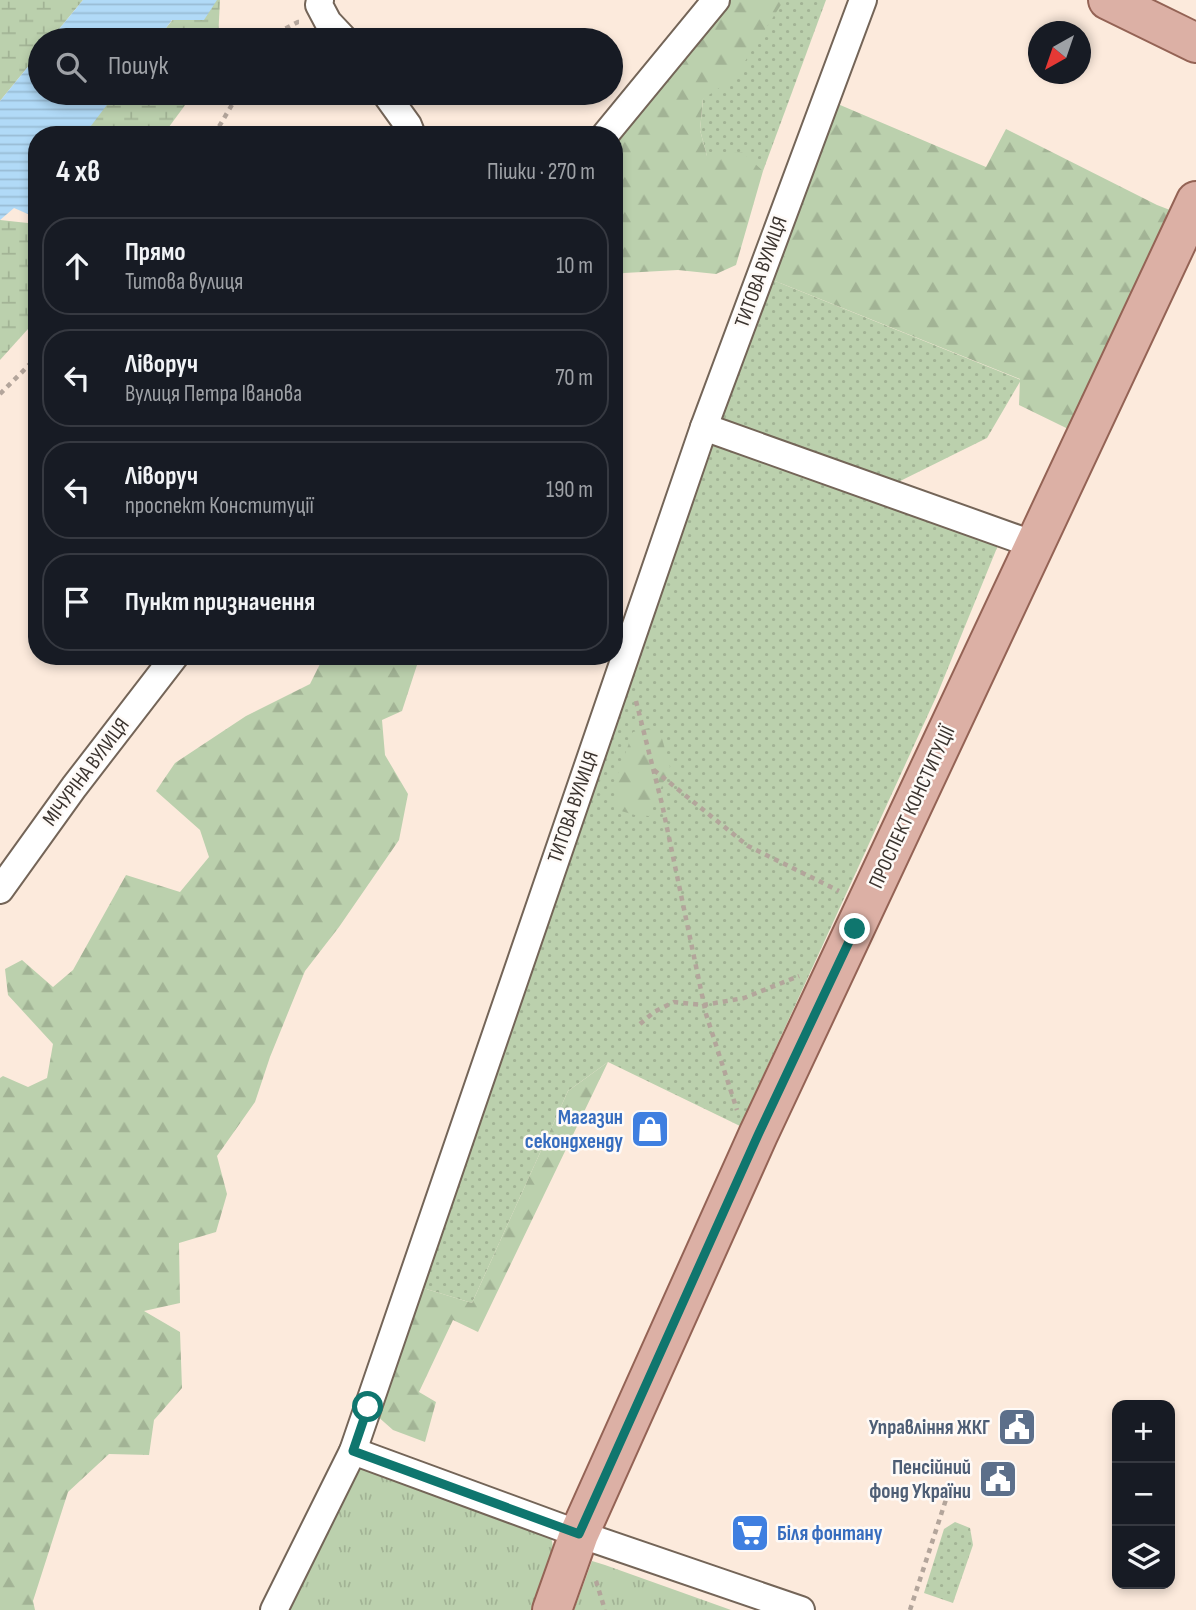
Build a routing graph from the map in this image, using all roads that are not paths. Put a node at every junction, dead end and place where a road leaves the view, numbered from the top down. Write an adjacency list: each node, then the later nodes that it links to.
1 (716, 0): 7 (street)
2 (863, 0): 9 (street, ТИТОВА ВУЛИЦЯ)
3 (1108, 0): 4 (main road)
4 (1196, 43)
5 (394, 105): 6 (street)
6 (408, 126)
7 (612, 126)
8 (1196, 201): 10 (main road, ПРОСПЕКТ КОНСТИТУЦІЇ)
9 (704, 427): 10 (street); 11 (street, ТИТОВА ВУЛИЦЯ)
10 (1035, 545): 16 (main road, ПРОСПЕКТ КОНСТИТУЦІЇ)
11 (623, 662)
12 (168, 665): 14 (street, МІЧУРІНА ВУЛИЦЯ)
13 (622, 665): 15 (street, ТИТОВА ВУЛИЦЯ)
14 (0, 890)
15 (353, 1451): 16 (street); 17 (street, ТИТОВА ВУЛИЦЯ)
16 (579, 1534): 18 (main road, ПРОСПЕКТ КОНСТИТУЦІЇ); 19 (street)
17 (274, 1610)
18 (552, 1610)
19 (800, 1610)

